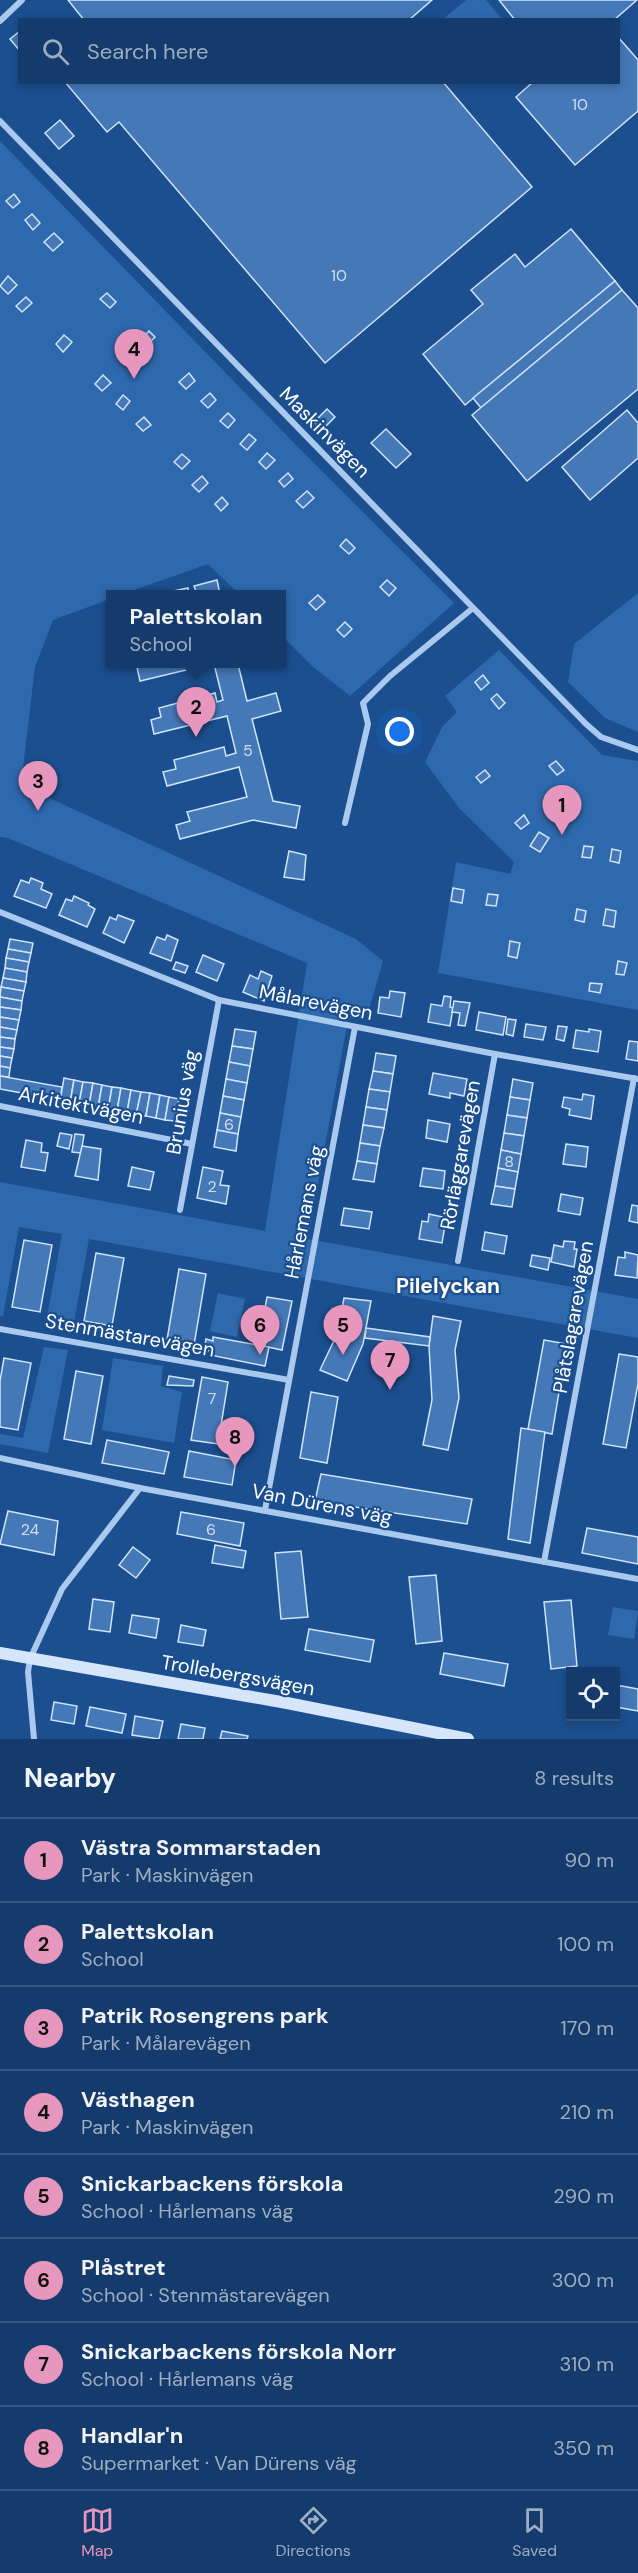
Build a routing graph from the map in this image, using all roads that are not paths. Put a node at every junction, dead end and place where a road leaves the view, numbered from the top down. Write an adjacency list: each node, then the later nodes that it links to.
1 (22, 0): 2 (street)
2 (0, 21)
3 (0, 121): 4 (street, Maskinvägen)
4 (473, 608): 5 (street, Maskinvägen); 6 (street)
5 (638, 750)
6 (345, 823)
7 (0, 912): 8 (street, Målarevägen)
8 (219, 1000): 9 (street, Målarevägen); 13 (street, Brunius väg)
9 (355, 1027): 10 (street, Målarevägen); 17 (street, Hårlemans väg)
10 (495, 1054): 11 (street, Målarevägen); 15 (street, Rörläggarevägen)
11 (636, 1079): 21 (street, Plåtslagarevägen)
12 (0, 1106): 13 (street, Arkitektvägen)
13 (192, 1144): 14 (street, Brunius väg)
14 (180, 1210)
15 (458, 1261)
16 (0, 1329): 17 (street, Stenmästarevägen)
17 (289, 1380): 20 (street, Hårlemans väg)
18 (0, 1458): 19 (street, Van Dürens väg)
19 (140, 1488): 20 (street, Van Dürens väg); 24 (street)
20 (265, 1510): 21 (street, Van Dürens väg)
21 (544, 1562): 22 (street, Van Dürens väg)
22 (638, 1579)
23 (0, 1653): 24 (street, Trollebergsvägen)
24 (30, 1659): 25 (street, Trollebergsvägen); 26 (street)
25 (428, 1736): 27 (street, Trollebergsvägen)
26 (34, 1739)
27 (468, 1739)

